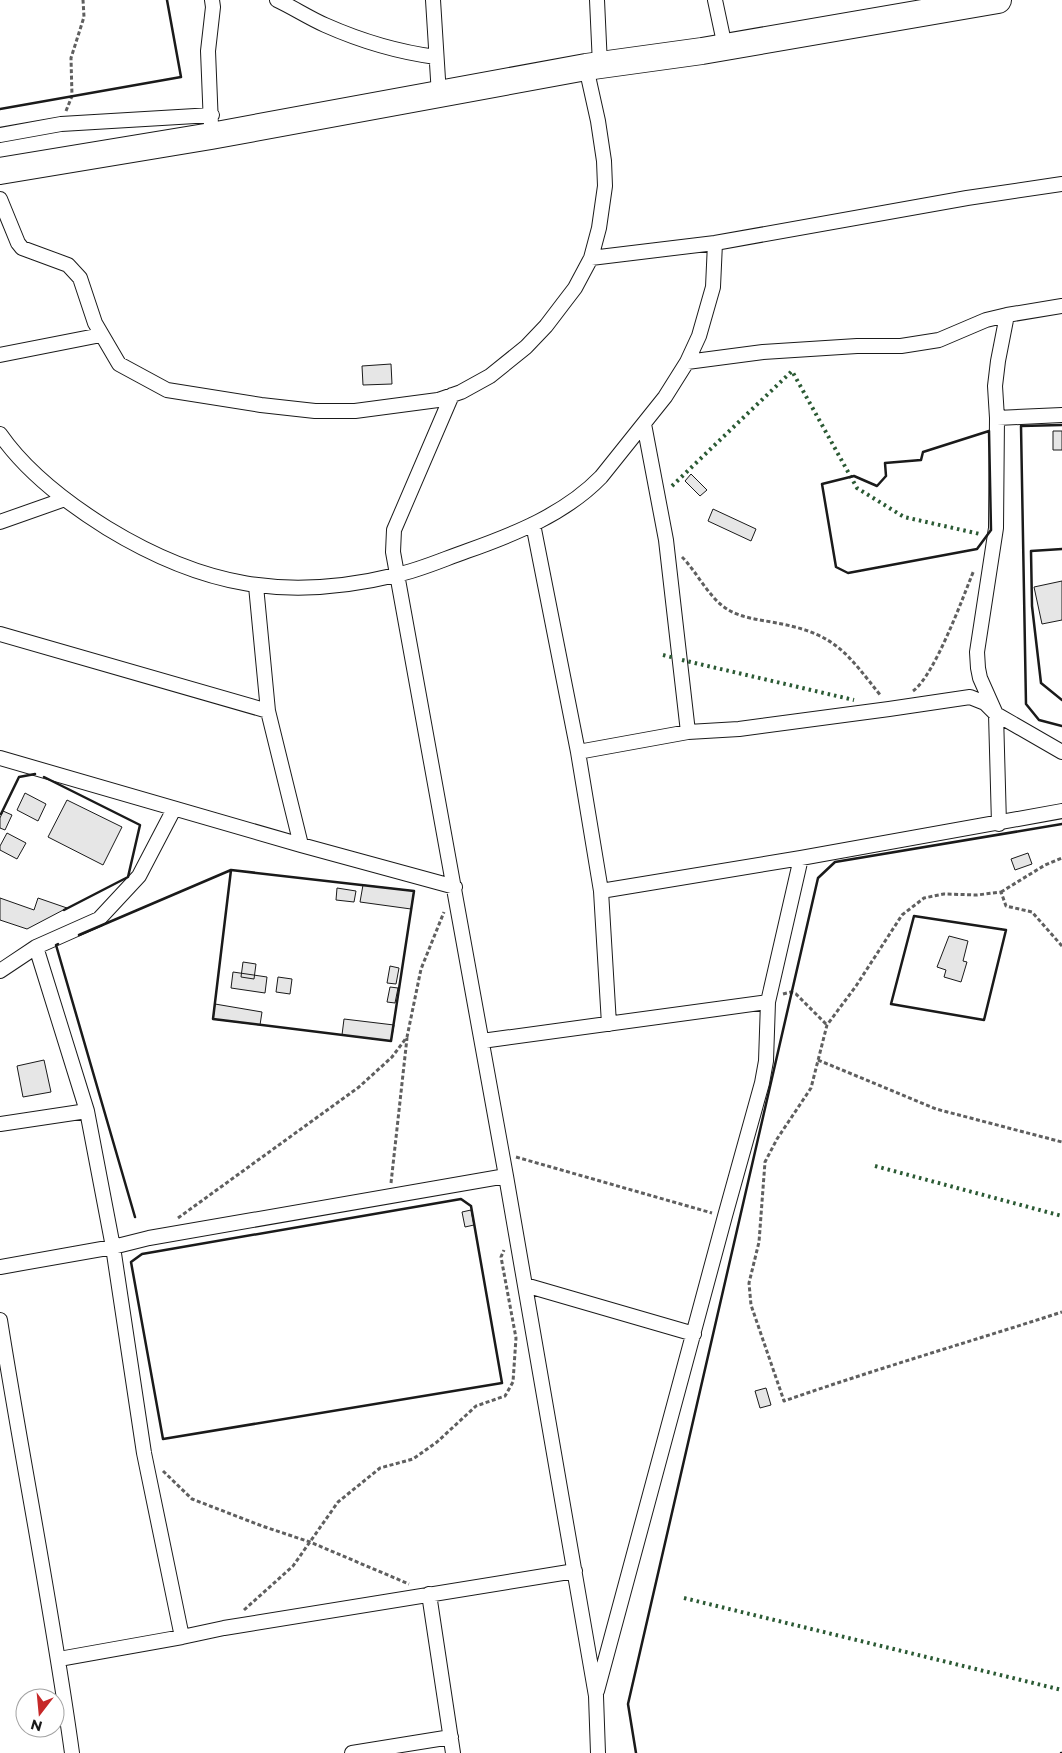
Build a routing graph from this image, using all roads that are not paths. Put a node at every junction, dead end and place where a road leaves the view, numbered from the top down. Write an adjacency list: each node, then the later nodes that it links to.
1 (212, 0): 11 (street)
2 (277, 0): 8 (street)
3 (433, 0): 8 (street)
4 (597, 0): 9 (street)
5 (715, 0): 7 (street)
6 (998, 0): 7 (highway)
7 (725, 47): 9 (highway)
8 (436, 57): 10 (street)
9 (593, 66): 10 (highway); 17 (street)
10 (439, 95): 11 (highway)
11 (212, 125): 12 (street); 13 (highway)
12 (0, 135)
13 (0, 171)
14 (1062, 184): 16 (street)
15 (0, 199): 20 (street)
16 (715, 243): 17 (street); 22 (street)
17 (591, 258): 23 (street)
18 (1062, 306): 19 (street)
19 (1007, 315): 22 (street); 25 (street)
20 (101, 334): 21 (street); 23 (street)
21 (0, 355)
22 (687, 362): 26 (street)
23 (452, 396): 31 (street)
24 (1062, 415): 25 (street)
25 (997, 418): 35 (street)
26 (644, 424): 30 (street); 36 (street)
27 (0, 434): 28 (street)
28 (65, 499): 29 (street); 32 (street)
29 (0, 522)
30 (533, 524): 31 (street); 37 (street)
31 (396, 575): 32 (street); 45 (street)
32 (256, 586): 34 (street)
33 (0, 634): 34 (street)
34 (268, 711): 43 (street)
35 (996, 714): 36 (street); 38 (street); 42 (street)
36 (688, 732): 37 (street)
37 (578, 752): 46 (street)
38 (1062, 752)
39 (0, 758): 40 (street)
40 (174, 809): 43 (street); 47 (street)
41 (1062, 811): 42 (street)
42 (999, 824): 44 (street)
43 (300, 845): 45 (street)
44 (801, 858): 46 (street); 49 (street)
45 (455, 887): 51 (street)
46 (600, 891): 50 (street)
47 (36, 947): 48 (street); 52 (street)
48 (0, 971)
49 (768, 1002): 50 (street); 59 (street)
50 (609, 1024): 51 (street)
51 (482, 1041): 54 (street)
52 (87, 1111): 53 (street); 55 (street)
53 (0, 1124)
54 (506, 1176): 55 (street); 57 (street)
55 (113, 1247): 56 (street); 63 (street)
56 (0, 1267)
57 (524, 1285): 59 (street); 61 (street)
58 (0, 1320): 60 (street)
59 (694, 1334): 65 (street)
60 (6, 1404): 64 (street)
61 (575, 1571): 62 (street); 65 (street)
62 (429, 1594): 63 (street); 66 (street)
63 (182, 1637): 64 (street)
64 (59, 1659): 67 (street)
65 (596, 1696): 70 (street)
66 (451, 1738): 68 (street); 69 (street)
67 (72, 1753)
68 (352, 1753)
69 (453, 1753)
70 (598, 1753)

